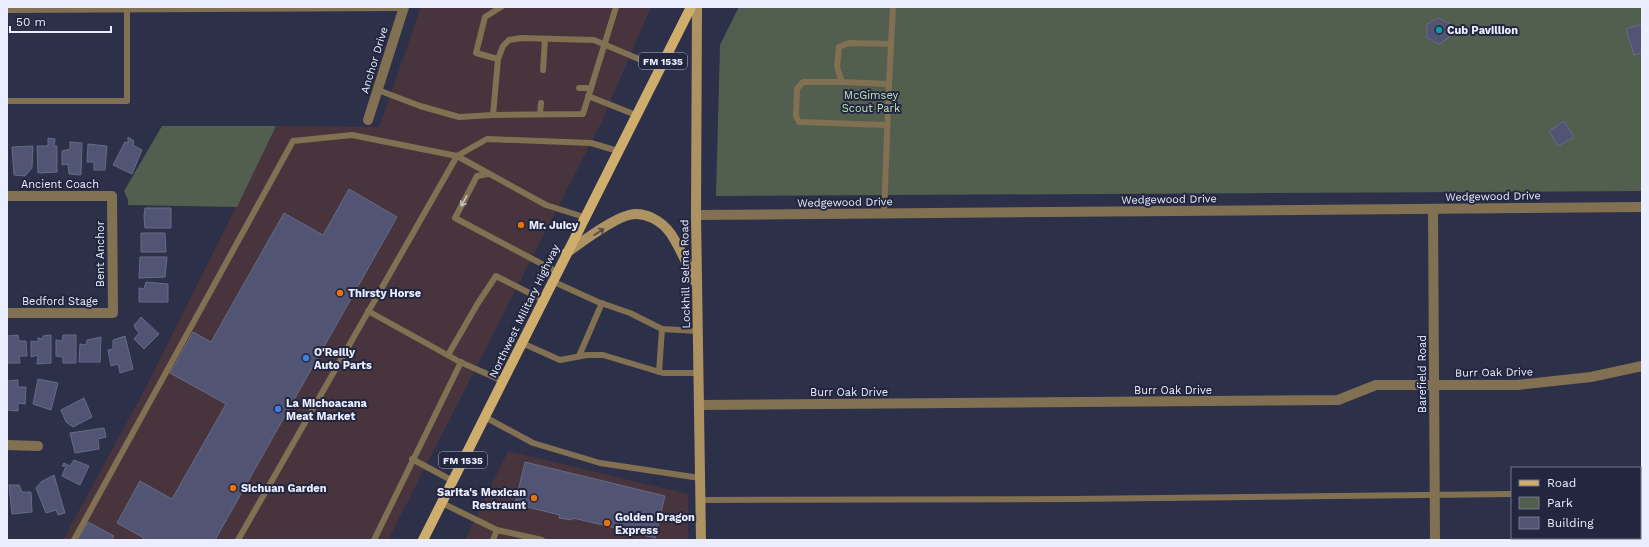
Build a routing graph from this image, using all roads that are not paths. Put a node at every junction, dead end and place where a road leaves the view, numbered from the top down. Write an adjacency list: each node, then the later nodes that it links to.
1 (501, 7): 13 (lane)
2 (616, 7): 11 (lane)
3 (690, 7): 14 (main road, Northwest Military Highway / FM 1535)
4 (697, 7): 37 (main road, Lockhill Selma Road)
5 (893, 7): 12 (lane)
6 (217, 8): 7 (lane); 8 (lane)
7 (404, 8): 20 (street, Anchor Drive)
8 (127, 9): 9 (lane); 22 (lane)
9 (7, 10)
10 (545, 39): 11 (lane); 13 (lane); 15 (lane)
11 (605, 44): 14 (lane); 19 (lane)
12 (891, 44): 16 (lane); 17 (lane)
13 (498, 59): 24 (lane)
14 (660, 68): 26 (main road, Northwest Military Highway / FM 1535)
15 (543, 70)
16 (842, 82): 17 (lane); 28 (lane)
17 (889, 84): 28 (lane)
18 (579, 88): 19 (lane)
19 (591, 88): 21 (lane)
20 (378, 90): 24 (lane); 27 (street, Anchor Drive)
21 (588, 96): 25 (lane); 26 (lane)
22 (7, 101)
23 (541, 103): 25 (lane)
24 (493, 114): 25 (lane)
25 (540, 114)
26 (636, 114): 29 (main road, Northwest Military Highway / FM 1535)
27 (368, 120)
28 (887, 126): 36 (lane)
29 (618, 151): 30 (lane); 38 (main road, Northwest Military Highway / FM 1535)
30 (456, 156): 31 (lane); 44 (lane); 71 (lane)
31 (488, 174): 38 (lane); 40 (lane, one-way to 40)
32 (7, 196): 33 (street, Ancient Coach)
33 (112, 196): 46 (street, Bent Anchor)
34 (1642, 207): 35 (street, Wedgewood Drive)
35 (1433, 209): 36 (street, Wedgewood Drive); 57 (street, Barefield Road)
36 (884, 214): 37 (street, Wedgewood Drive)
37 (696, 215): 41 (main road, Lockhill Selma Road)
38 (584, 217): 39 (main road, Northwest Military Highway / FM 1535)
39 (566, 253): 40 (main road, Northwest Military Highway / FM 1535); 41 (main road, one-way to 41)
40 (554, 277): 42 (main road, Northwest Military Highway / FM 1535); 43 (lane)
41 (697, 286): 48 (main road, Lockhill Selma Road)
42 (543, 300): 49 (main road, Northwest Military Highway / FM 1535); 50 (lane)
43 (602, 304): 47 (lane); 51 (lane)
44 (368, 311): 50 (lane); 72 (lane)
45 (7, 313): 46 (street, Bedford Stage)
46 (113, 313)
47 (662, 329): 48 (lane); 54 (lane)
48 (698, 331): 55 (main road, Lockhill Selma Road)
49 (522, 342): 51 (lane); 56 (main road, Northwest Military Highway / FM 1535)
50 (448, 355): 52 (lane)
51 (579, 356): 54 (lane)
52 (461, 362): 56 (lane); 62 (lane)
53 (1642, 366): 57 (street, Burr Oak Drive)
54 (659, 372): 55 (lane)
55 (699, 372): 58 (main road, Lockhill Selma Road)
56 (503, 381): 59 (main road, Northwest Military Highway / FM 1535)
57 (1434, 385): 58 (street, Burr Oak Drive); 66 (street, Barefield Road)
58 (699, 405): 63 (main road, Lockhill Selma Road)
59 (485, 417): 63 (lane); 64 (main road, Northwest Military Highway / FM 1535)
60 (7, 445): 61 (street)
61 (38, 446)
62 (412, 459): 64 (lane); 73 (lane)
63 (700, 478): 67 (main road, Lockhill Selma Road)
64 (453, 481): 68 (main road, Northwest Military Highway / FM 1535)
65 (1511, 494): 66 (lane)
66 (1435, 496): 67 (lane); 78 (street, Barefield Road)
67 (701, 500): 77 (main road, Lockhill Selma Road)
68 (442, 503): 69 (lane); 74 (main road, Northwest Military Highway / FM 1535)
69 (498, 530): 70 (lane); 75 (lane)
70 (531, 539): 76 (lane)
71 (74, 540)
72 (239, 540)
73 (374, 540)
74 (424, 540)
75 (493, 540)
76 (542, 540)
77 (701, 540)
78 (1435, 540)

